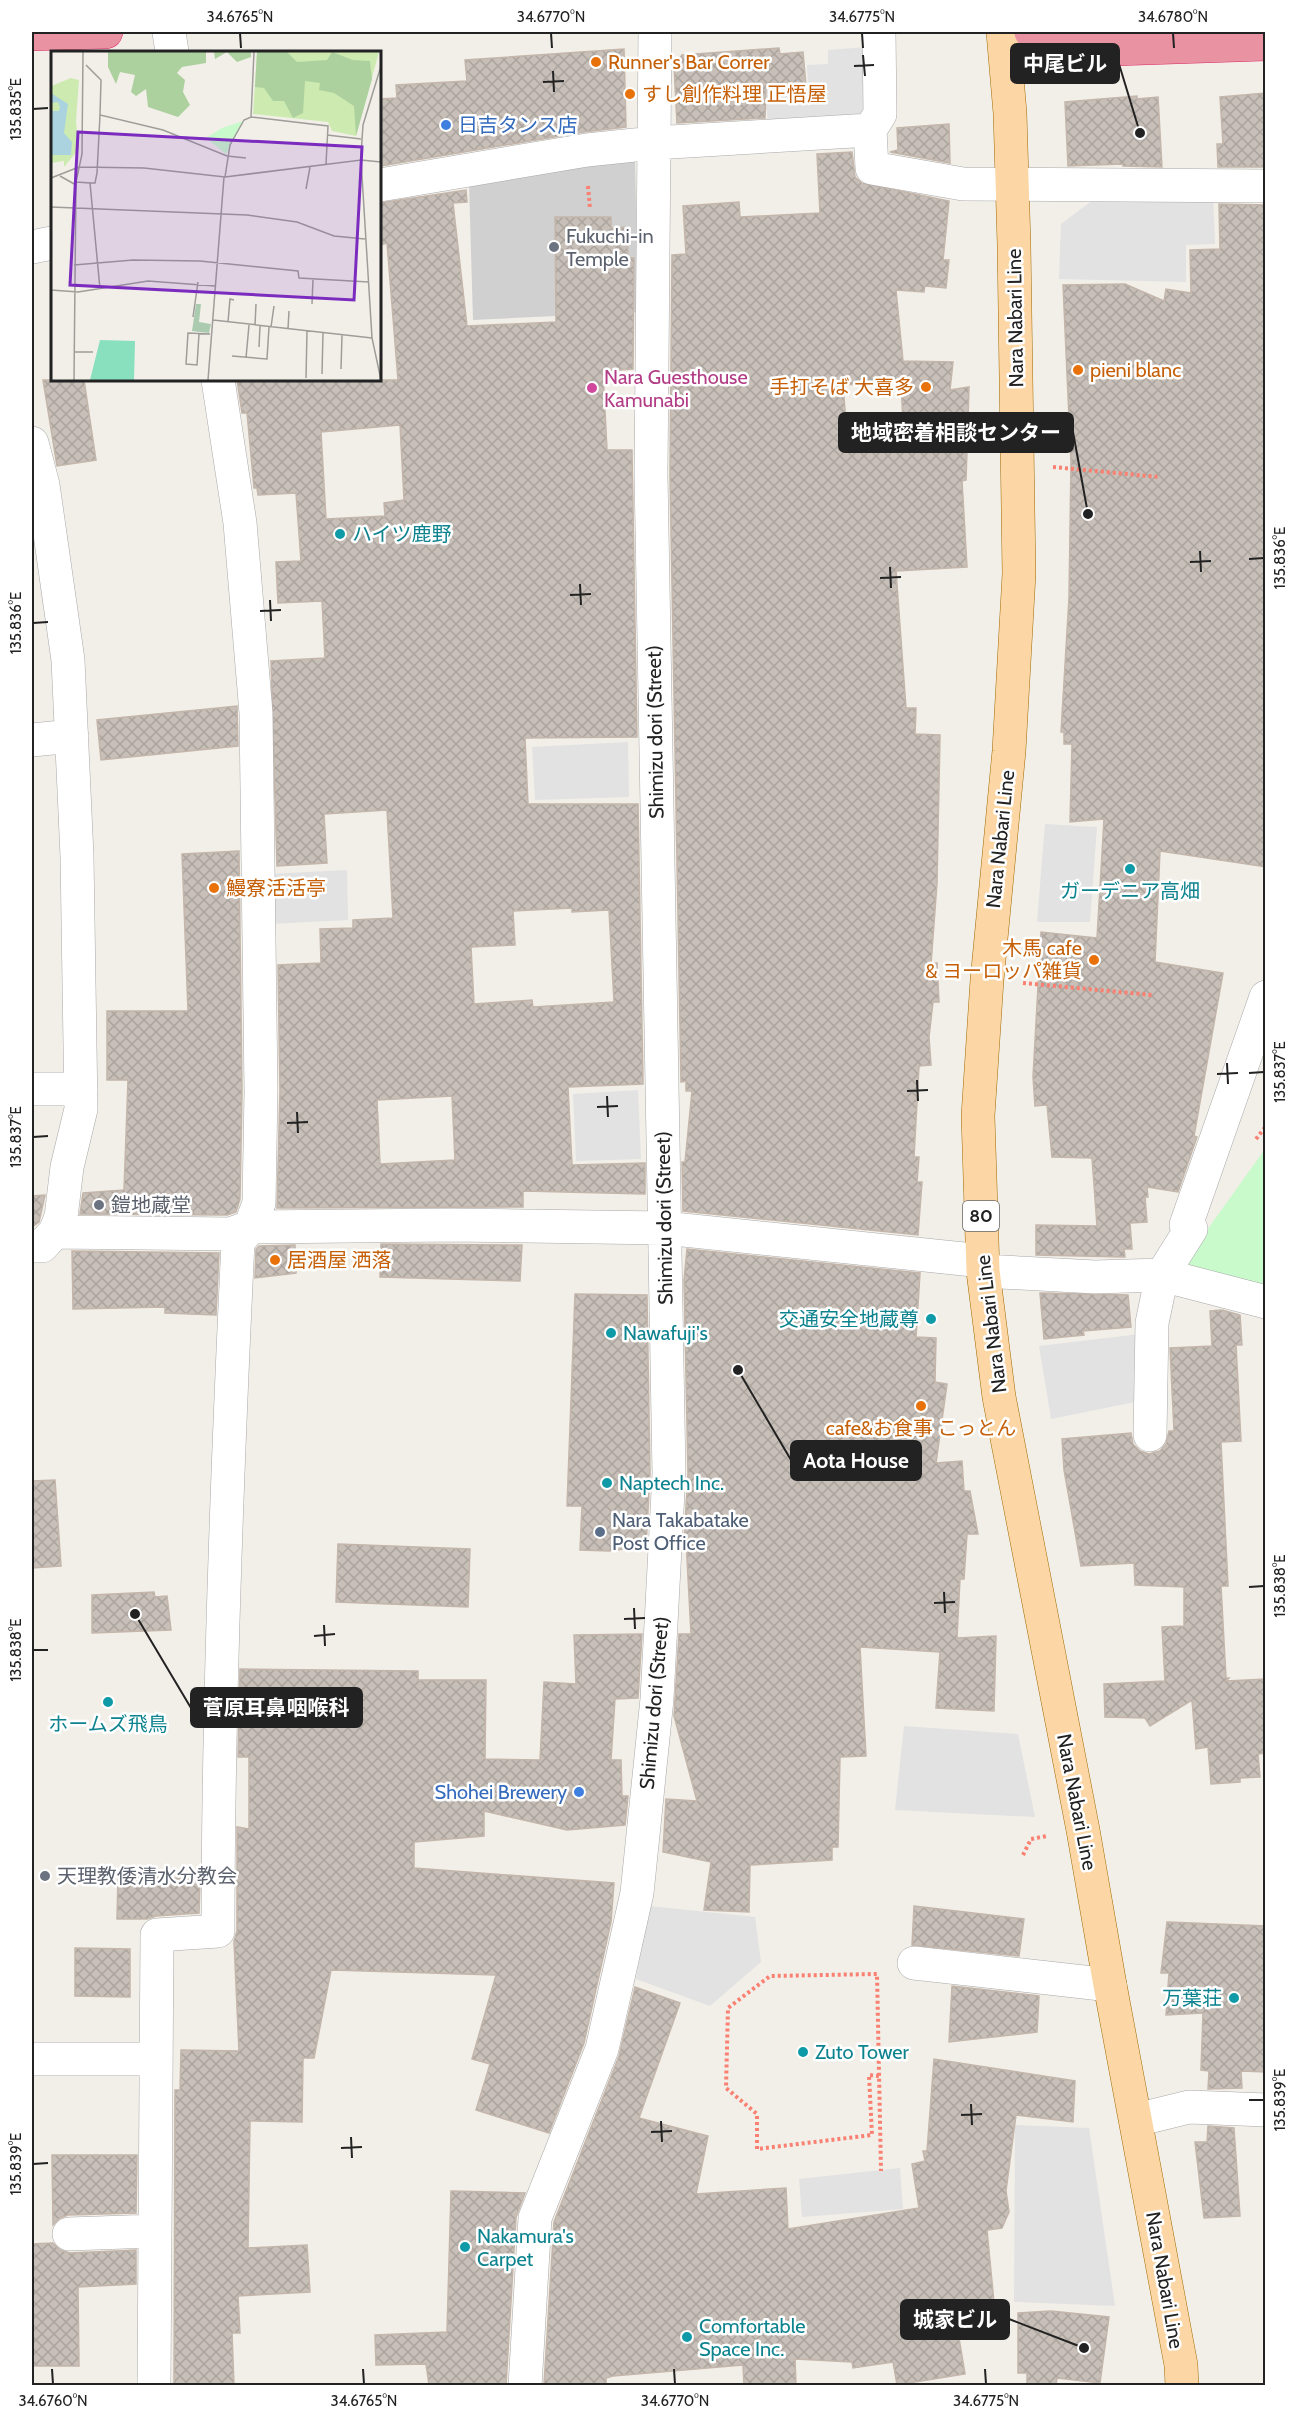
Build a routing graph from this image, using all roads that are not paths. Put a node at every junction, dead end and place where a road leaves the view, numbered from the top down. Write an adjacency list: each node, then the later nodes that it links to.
1 (106, 32): 7 (highway)
2 (168, 32): 9 (street)
3 (654, 32): 11 (street, Shimizu dori (Street))
4 (879, 32): 10 (street)
5 (1003, 32): 13 (main road, Nara Nabari Line / 80)
6 (1031, 32): 8 (highway)
7 (32, 34)
8 (1266, 44)
9 (172, 51)
10 (870, 130): 11 (street); 13 (street)
11 (654, 143): 12 (street); 25 (street, Shimizu dori (Street))
12 (381, 185)
13 (1012, 186): 14 (street); 27 (main road, Nara Nabari Line / 80)
14 (1266, 186)
15 (51, 243): 16 (street)
16 (32, 247)
17 (219, 381): 24 (street)
18 (32, 443): 19 (street)
19 (72, 736): 20 (street); 23 (street)
20 (32, 740)
21 (1266, 997): 28 (street)
22 (32, 1089): 23 (street)
23 (81, 1089): 26 (street)
24 (250, 1227): 25 (street); 26 (street); 34 (street)
25 (664, 1228): 27 (street); 40 (street, Shimizu dori (Street))
26 (43, 1239)
27 (983, 1266): 28 (street); 32 (main road, Nara Nabari Line / 80)
28 (1162, 1275): 29 (street); 30 (street)
29 (1266, 1302)
30 (1150, 1435)
31 (914, 1963): 32 (street)
32 (1110, 1985): 36 (main road, Nara Nabari Line / 80)
33 (32, 2059): 34 (street)
34 (156, 2060): 37 (street)
35 (1266, 2110): 36 (street)
36 (1136, 2120): 41 (main road, Nara Nabari Line / 80)
37 (153, 2231): 38 (street); 39 (street)
38 (69, 2234)
39 (154, 2385)
40 (525, 2385)
41 (1182, 2385)

